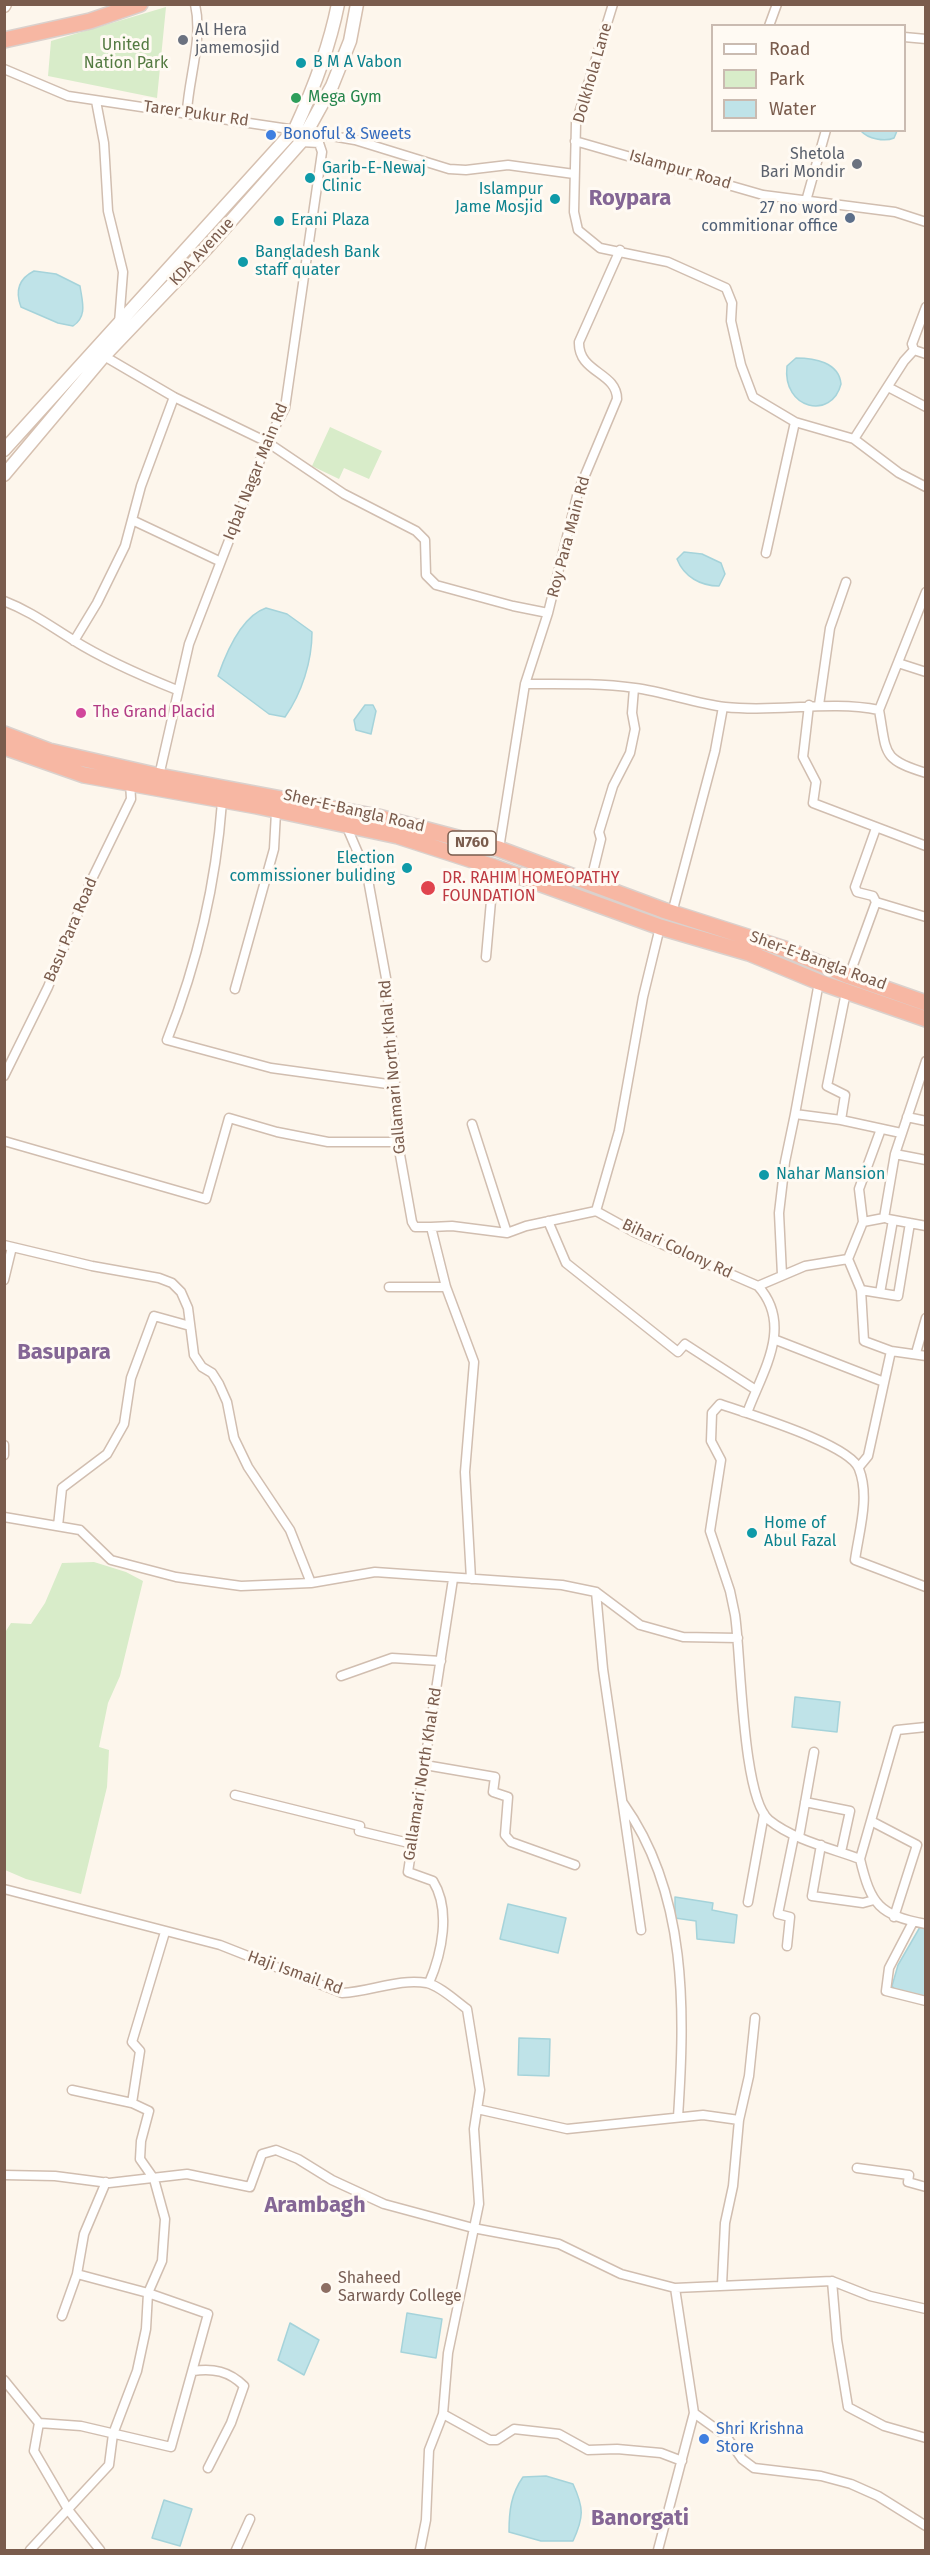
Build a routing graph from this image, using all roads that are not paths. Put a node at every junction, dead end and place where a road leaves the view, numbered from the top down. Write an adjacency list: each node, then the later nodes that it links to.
1 (140, 4): 10 (highway)
2 (195, 4): 13 (street)
3 (338, 4): 14 (main road, KDA Avenue)
4 (357, 4): 16 (main road, KDA Avenue)
5 (613, 4): 17 (street, Dolkhola Lane)
6 (777, 4): 7 (street)
7 (770, 24)
8 (906, 37): 9 (street)
9 (926, 39)
10 (4, 40)
11 (4, 69): 12 (street, Tarer Pukur Rd)
12 (96, 101): 13 (street, Tarer Pukur Rd); 23 (street)
13 (187, 111): 14 (street, Tarer Pukur Rd)
14 (295, 129): 16 (street, Tarer Pukur Rd); 23 (main road, KDA Avenue)
15 (825, 132): 19 (street)
16 (305, 137): 18 (street); 26 (main road, KDA Avenue); 32 (street, Iqbal Nagar Main Rd)
17 (575, 141): 18 (street, Dolkhola Lane); 19 (street, Islampur Road)
18 (574, 174): 21 (street, Dolkhola Lane)
19 (806, 201): 20 (street, Islampur Road)
20 (926, 222)
21 (620, 250): 30 (street, Dolkhola Lane); 42 (street, Roy Para Main Rd)
22 (926, 307): 24 (street)
23 (119, 323): 33 (main road, KDA Avenue)
24 (914, 350): 25 (street); 27 (street)
25 (926, 354)
26 (104, 356): 28 (street); 34 (main road, KDA Avenue)
27 (888, 387): 29 (street); 31 (street)
28 (174, 397): 32 (street); 36 (street)
29 (926, 407)
30 (795, 422): 31 (street); 37 (street)
31 (854, 440): 35 (street)
32 (267, 442): 38 (street, Iqbal Nagar Main Rd); 42 (street)
33 (4, 450)
34 (4, 475)
35 (926, 488)
36 (132, 520): 38 (street); 43 (street)
37 (766, 553)
38 (219, 561): 48 (street, Iqbal Nagar Main Rd)
39 (846, 582): 50 (street)
40 (926, 592): 44 (street)
41 (4, 601): 43 (street)
42 (548, 613): 46 (street, Roy Para Main Rd)
43 (74, 641): 48 (street)
44 (898, 663): 45 (street); 52 (street)
45 (926, 672)
46 (525, 684): 47 (street); 64 (street, Roy Para Main Rd)
47 (634, 688): 51 (street); 66 (street)
48 (177, 690): 56 (street, Iqbal Nagar Main Rd)
49 (808, 705): 50 (street); 51 (street); 62 (street)
50 (819, 705): 52 (street)
51 (723, 707): 68 (street)
52 (879, 710): 55 (street)
53 (4, 734): 56 (highway, Sher-E-Bangla Road / N760)
54 (4, 747): 57 (highway, Sher-E-Bangla Road / N760)
55 (926, 773)
56 (159, 776): 59 (highway, Sher-E-Bangla Road / N760)
57 (130, 782): 58 (highway, Sher-E-Bangla Road / N760); 79 (street, Basu Para Road)
58 (222, 802): 60 (highway, Sher-E-Bangla Road / N760); 82 (street)
59 (306, 810): 60 (highway, Sher-E-Bangla Road / N760); 61 (highway, Sher-E-Bangla Road / N760); 64 (highway, Sher-E-Bangla Road / N760)
60 (276, 812): 75 (street)
61 (346, 825): 65 (highway, Sher-E-Bangla Road / N760); 82 (street, Gallamari North Khal Rd)
62 (876, 828): 63 (street); 67 (street)
63 (926, 846)
64 (499, 849): 66 (highway, Sher-E-Bangla Road / N760)
65 (494, 867): 70 (highway, Sher-E-Bangla Road / N760); 72 (street)
66 (590, 884): 68 (highway, Sher-E-Bangla Road / N760)
67 (876, 902): 69 (street); 73 (street)
68 (679, 915): 71 (highway); 73 (highway, Sher-E-Bangla Road / N760)
69 (926, 917)
70 (660, 927): 71 (highway, Sher-E-Bangla Road / N760); 94 (street)
71 (682, 934): 74 (highway, Sher-E-Bangla Road / N760)
72 (486, 957)
73 (849, 975): 77 (highway, Sher-E-Bangla Road / N760)
74 (819, 982): 76 (highway, Sher-E-Bangla Road / N760); 83 (street)
75 (235, 989)
76 (846, 992): 78 (highway, Sher-E-Bangla Road / N760); 85 (street)
77 (926, 1003)
78 (926, 1019)
79 (9, 1057): 81 (street, Basu Para Road)
80 (926, 1061): 84 (street)
81 (4, 1076)
82 (395, 1085): 91 (street, Gallamari North Khal Rd)
83 (795, 1114): 85 (street); 104 (street)
84 (907, 1117): 86 (street); 89 (street)
85 (841, 1120): 88 (street)
86 (926, 1121)
87 (472, 1124): 101 (street)
88 (881, 1130): 89 (street); 97 (street)
89 (901, 1133): 92 (street)
90 (4, 1141): 91 (street)
91 (398, 1142): 100 (street, Gallamari North Khal Rd)
92 (895, 1154): 93 (street); 95 (street)
93 (926, 1160)
94 (596, 1211): 96 (street); 108 (street, Bihari Colony Rd)
95 (889, 1219): 97 (street); 98 (street); 110 (street)
96 (548, 1221): 101 (street); 118 (street)
97 (863, 1222): 103 (street)
98 (909, 1222): 99 (street); 110 (street)
99 (926, 1226)
100 (431, 1227): 101 (street); 107 (street)
101 (507, 1233)
102 (8, 1246): 105 (street); 112 (street)
103 (848, 1259): 104 (street); 109 (street)
104 (782, 1275): 108 (street)
105 (4, 1280)
106 (389, 1287): 107 (street)
107 (446, 1287): 126 (street)
108 (758, 1287): 113 (street)
109 (861, 1290): 110 (street); 114 (street)
110 (880, 1293)
111 (926, 1318): 115 (street)
112 (190, 1326): 124 (street); 127 (street)
113 (776, 1340): 117 (street); 118 (street)
114 (891, 1350): 115 (street); 117 (street)
115 (916, 1353): 116 (street)
116 (926, 1356)
117 (884, 1382): 122 (street)
118 (756, 1390): 119 (street)
119 (743, 1412): 122 (street); 130 (street)
120 (4, 1445): 121 (street)
121 (4, 1455)
122 (859, 1467): 128 (street)
123 (4, 1517): 124 (street)
124 (58, 1526): 127 (street)
125 (453, 1579): 126 (street); 127 (street); 131 (street, Gallamari North Khal Rd)
126 (471, 1579): 129 (street)
127 (311, 1583)
128 (926, 1587)
129 (596, 1592): 130 (street); 137 (street)
130 (738, 1638): 139 (street)
131 (441, 1661): 132 (street); 135 (street, Gallamari North Khal Rd)
132 (340, 1676)
133 (926, 1727): 140 (street)
134 (814, 1752): 138 (street)
135 (425, 1765): 142 (street, Gallamari North Khal Rd); 146 (street)
136 (235, 1795): 142 (street)
137 (622, 1801): 153 (street); 162 (street)
138 (805, 1802): 141 (street); 144 (street)
139 (764, 1814): 141 (street); 149 (street)
140 (871, 1821): 145 (street); 150 (street)
141 (796, 1836): 143 (street); 155 (street)
142 (413, 1844): 156 (street, Gallamari North Khal Rd)
143 (821, 1845): 144 (street); 148 (street)
144 (841, 1852): 145 (street)
145 (860, 1859): 148 (street)
146 (575, 1865)
147 (4, 1889): 154 (street, Haji Ismail Rd)
148 (874, 1900): 150 (street)
149 (748, 1902)
150 (894, 1917): 151 (street)
151 (913, 1922): 152 (street); 157 (street)
152 (926, 1924)
153 (641, 1930)
154 (165, 1932): 156 (street, Haji Ismail Rd); 160 (street)
155 (787, 1947)
156 (429, 1983): 161 (street)
157 (926, 2001)
158 (755, 2018): 163 (street)
159 (72, 2090): 160 (street)
160 (132, 2103): 166 (street)
161 (477, 2109): 162 (street); 169 (street)
162 (678, 2117): 163 (street)
163 (739, 2120): 172 (street)
164 (858, 2168): 168 (street)
165 (4, 2175): 167 (street)
166 (154, 2179): 167 (street); 169 (street); 174 (street)
167 (106, 2182): 170 (street)
168 (926, 2187)
169 (473, 2228): 173 (street); 180 (street)
170 (77, 2274): 174 (street); 176 (street)
171 (832, 2281): 172 (street); 175 (street); 183 (street)
172 (722, 2285): 173 (street)
173 (675, 2288): 179 (street)
174 (148, 2293): 177 (street); 182 (street)
175 (926, 2309)
176 (62, 2316)
177 (193, 2370): 182 (street); 185 (street)
178 (4, 2380): 181 (street)
179 (694, 2413): 184 (street); 188 (street)
180 (443, 2415): 184 (street); 192 (street)
181 (39, 2423): 182 (street); 186 (street)
182 (113, 2434): 186 (street)
183 (926, 2438)
184 (682, 2461): 193 (street)
185 (208, 2468)
186 (69, 2511): 189 (street); 190 (street)
187 (250, 2519): 191 (street)
188 (926, 2526)
189 (30, 2550)
190 (100, 2550)
191 (236, 2550)
192 (420, 2550)
193 (658, 2550)

